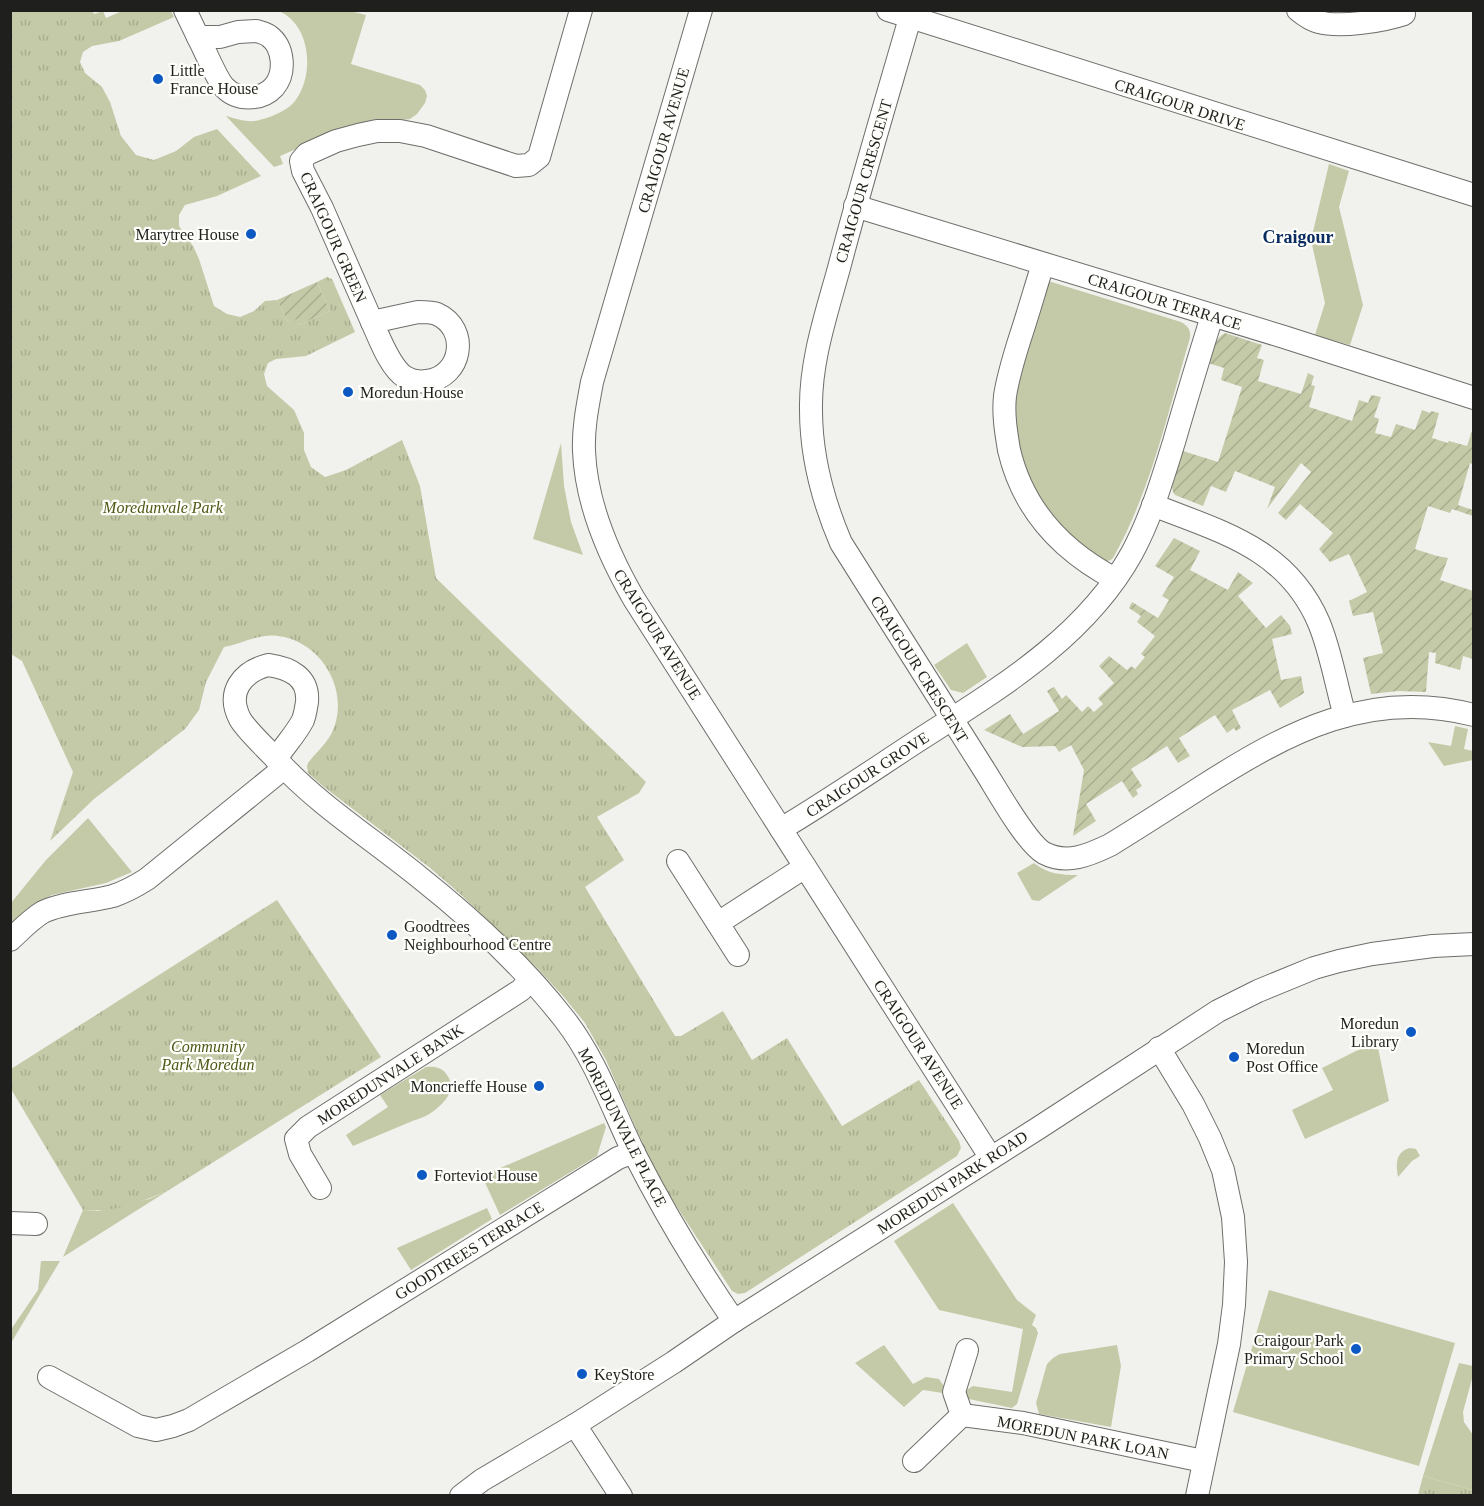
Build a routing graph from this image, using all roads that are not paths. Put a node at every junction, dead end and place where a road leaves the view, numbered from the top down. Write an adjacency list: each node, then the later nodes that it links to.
1 (185, 10): 8 (street)
2 (581, 10): 13 (street, CRAIGOUR GREEN)
3 (701, 10): 20 (street, CRAIGOUR AVENUE)
4 (888, 10): 6 (street, CRAIGOUR DRIVE)
5 (1298, 10): 7 (street)
6 (910, 18): 9 (street, CRAIGOUR DRIVE); 10 (street, CRAIGOUR CRESCENT)
7 (1408, 18)
8 (198, 37)
9 (1473, 195)
10 (855, 206): 11 (street, CRAIGOUR TERRACE); 19 (street, CRAIGOUR CRESCENT)
11 (1043, 264): 12 (street, CRAIGOUR TERRACE); 16 (street)
12 (1212, 316): 14 (street, CRAIGOUR TERRACE); 15 (street, CRAIGOUR GROVE)
13 (372, 322)
14 (1473, 398)
15 (1153, 505): 16 (street, CRAIGOUR GROVE); 18 (street)
16 (1115, 579): 19 (street, CRAIGOUR GROVE)
17 (1473, 715): 18 (street, CRAIGOUR CRESCENT)
18 (1345, 716): 19 (street, CRAIGOUR CRESCENT)
19 (952, 719): 20 (street, CRAIGOUR GROVE)
20 (781, 829): 22 (street, CRAIGOUR AVENUE)
21 (678, 861): 23 (street)
22 (806, 867): 23 (street); 30 (street, CRAIGOUR AVENUE)
23 (718, 923): 26 (street)
24 (10, 940): 27 (street, MOREDUNVALE PLACE)
25 (1473, 944): 28 (street, MOREDUN PARK ROAD)
26 (738, 955)
27 (530, 979): 29 (street, MOREDUNVALE PLACE); 31 (street, MOREDUNVALE BANK)
28 (1159, 1048): 30 (street, MOREDUN PARK ROAD); 40 (street)
29 (634, 1152): 34 (street, MOREDUNVALE PLACE); 36 (street, GOODTREES TERRACE)
30 (991, 1158): 34 (street, MOREDUN PARK ROAD)
31 (320, 1188)
32 (10, 1223): 33 (street)
33 (36, 1224)
34 (734, 1321): 38 (street, MOREDUN PARK ROAD)
35 (967, 1350): 37 (street)
36 (49, 1377)
37 (962, 1415): 39 (street); 40 (street, MOREDUN PARK LOAN)
38 (574, 1425): 41 (street, MOREDUN PARK ROAD); 42 (street)
39 (914, 1461)
40 (1203, 1461): 43 (street)
41 (460, 1496)
42 (621, 1496)
43 (1197, 1496)

